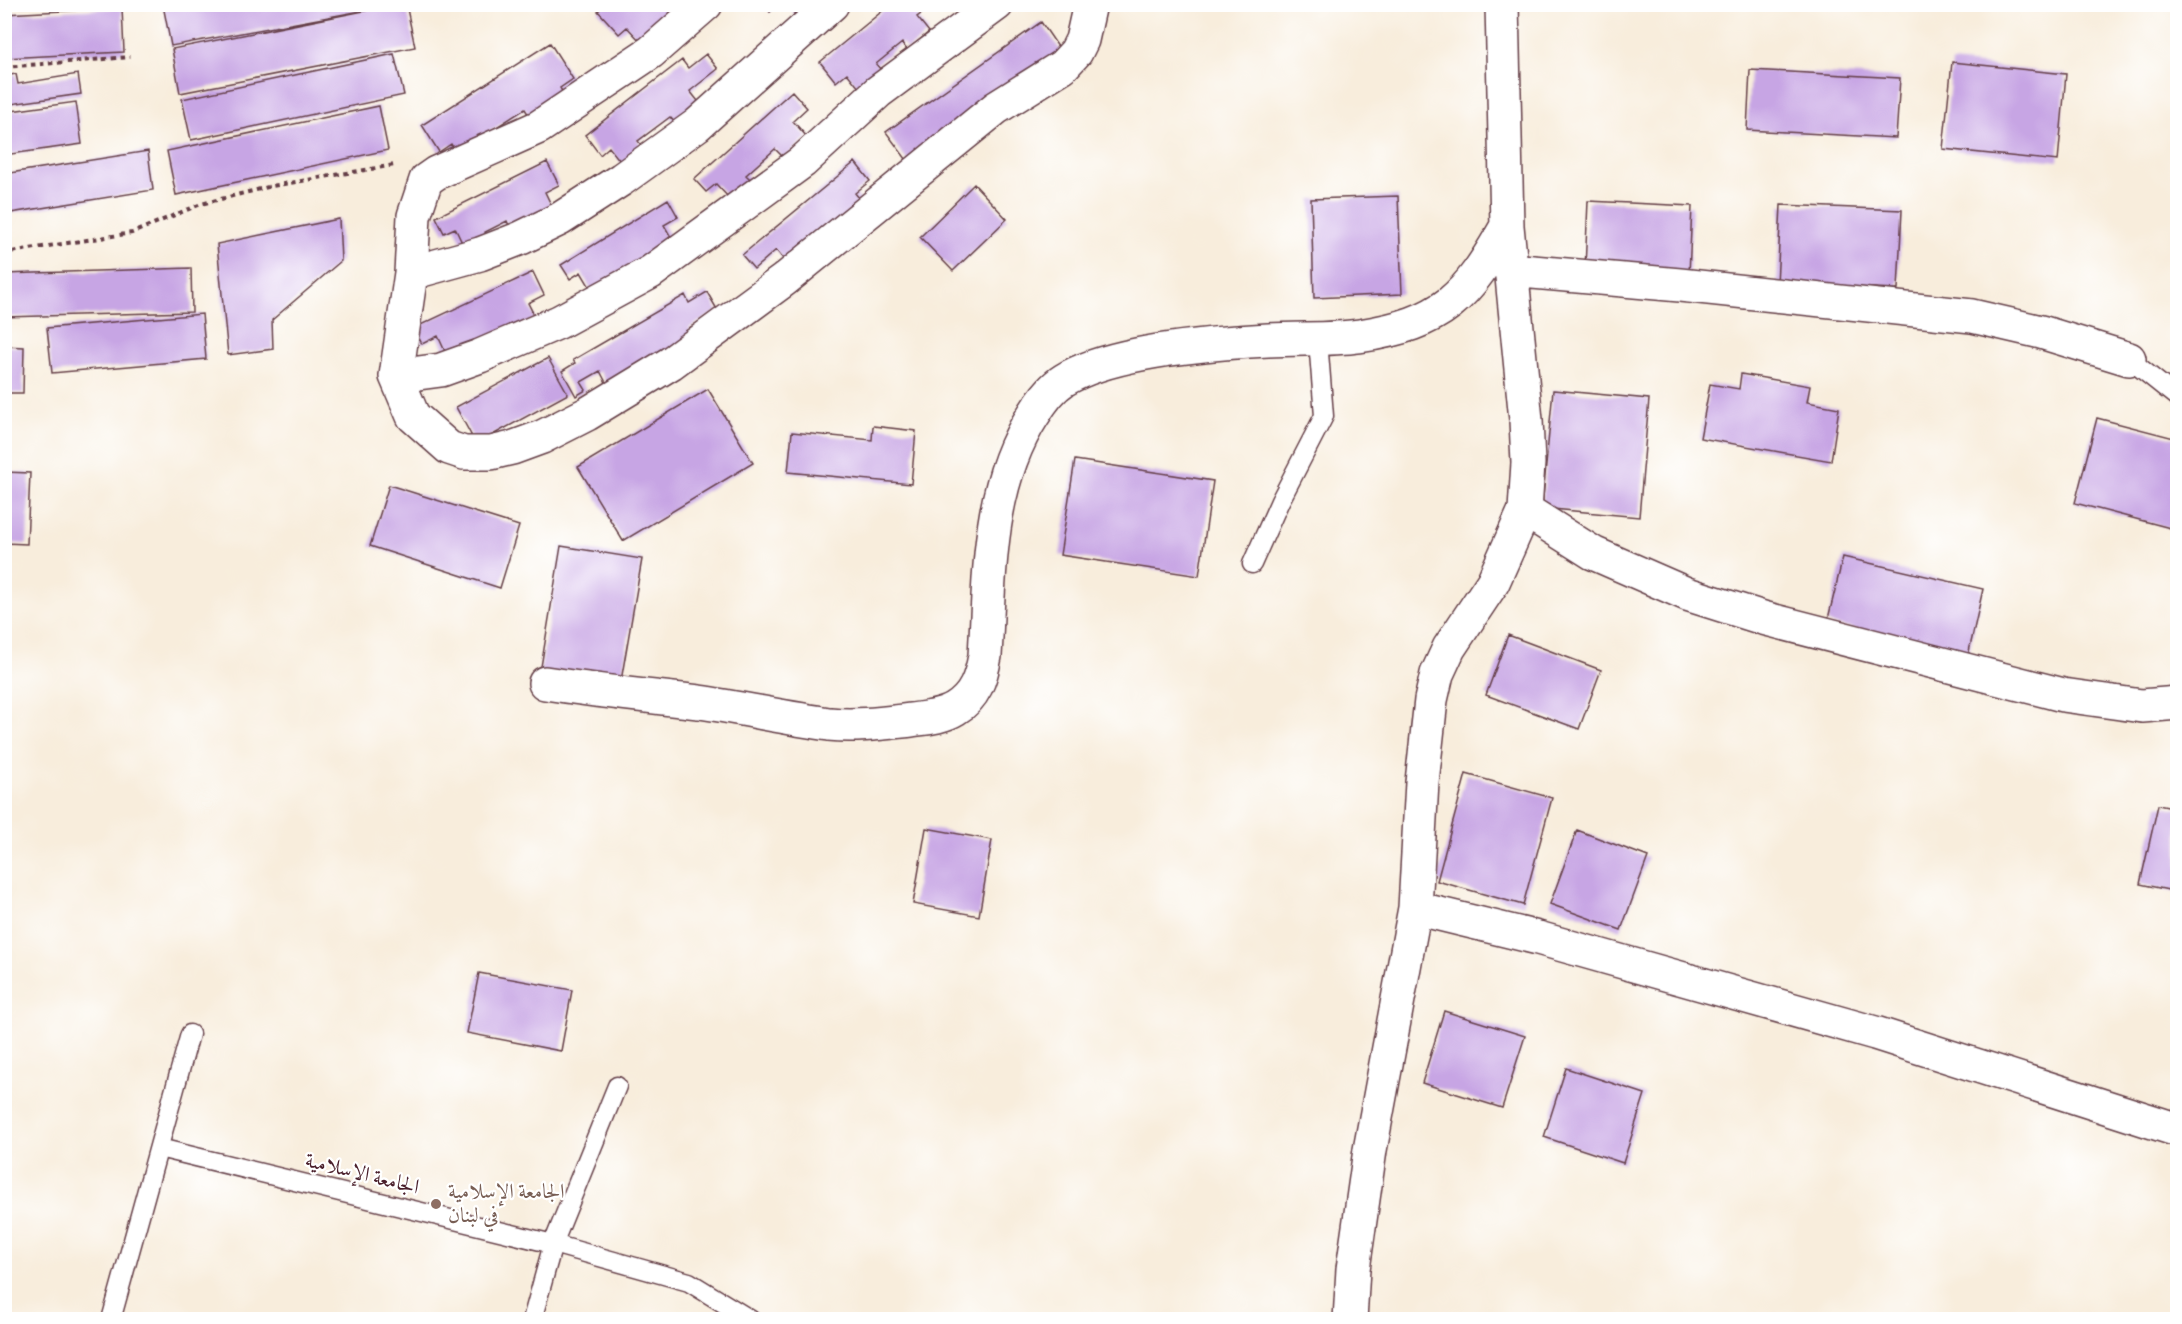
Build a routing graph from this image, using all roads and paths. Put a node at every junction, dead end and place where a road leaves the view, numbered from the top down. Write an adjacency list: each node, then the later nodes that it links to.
1 (706, 4): 8 (street)
2 (832, 4): 12 (street)
3 (997, 4): 15 (street)
4 (1090, 4): 15 (street)
5 (1502, 4): 9 (street)
6 (130, 57): 7 (path)
7 (4, 68)
8 (436, 173): 10 (path); 12 (street)
9 (1507, 226): 11 (street); 13 (street)
10 (4, 253)
11 (1510, 270): 14 (street); 17 (street)
12 (411, 273): 15 (street)
13 (1318, 340): 18 (lane); 19 (street)
14 (2129, 359): 16 (lane)
15 (396, 376)
16 (2178, 398)
17 (1525, 510): 20 (street); 21 (street)
18 (1252, 564)
19 (545, 683)
20 (2178, 703)
21 (1415, 908): 24 (street); 30 (street)
22 (190, 1034): 25 (lane)
23 (617, 1086): 26 (lane)
24 (2178, 1130)
25 (159, 1149): 26 (lane, الجامعة الإسلامية); 27 (lane)
26 (553, 1244): 28 (lane); 29 (lane, الجامعة الإسلامية)
27 (111, 1320)
28 (532, 1320)
29 (751, 1320)
30 (1350, 1320)

